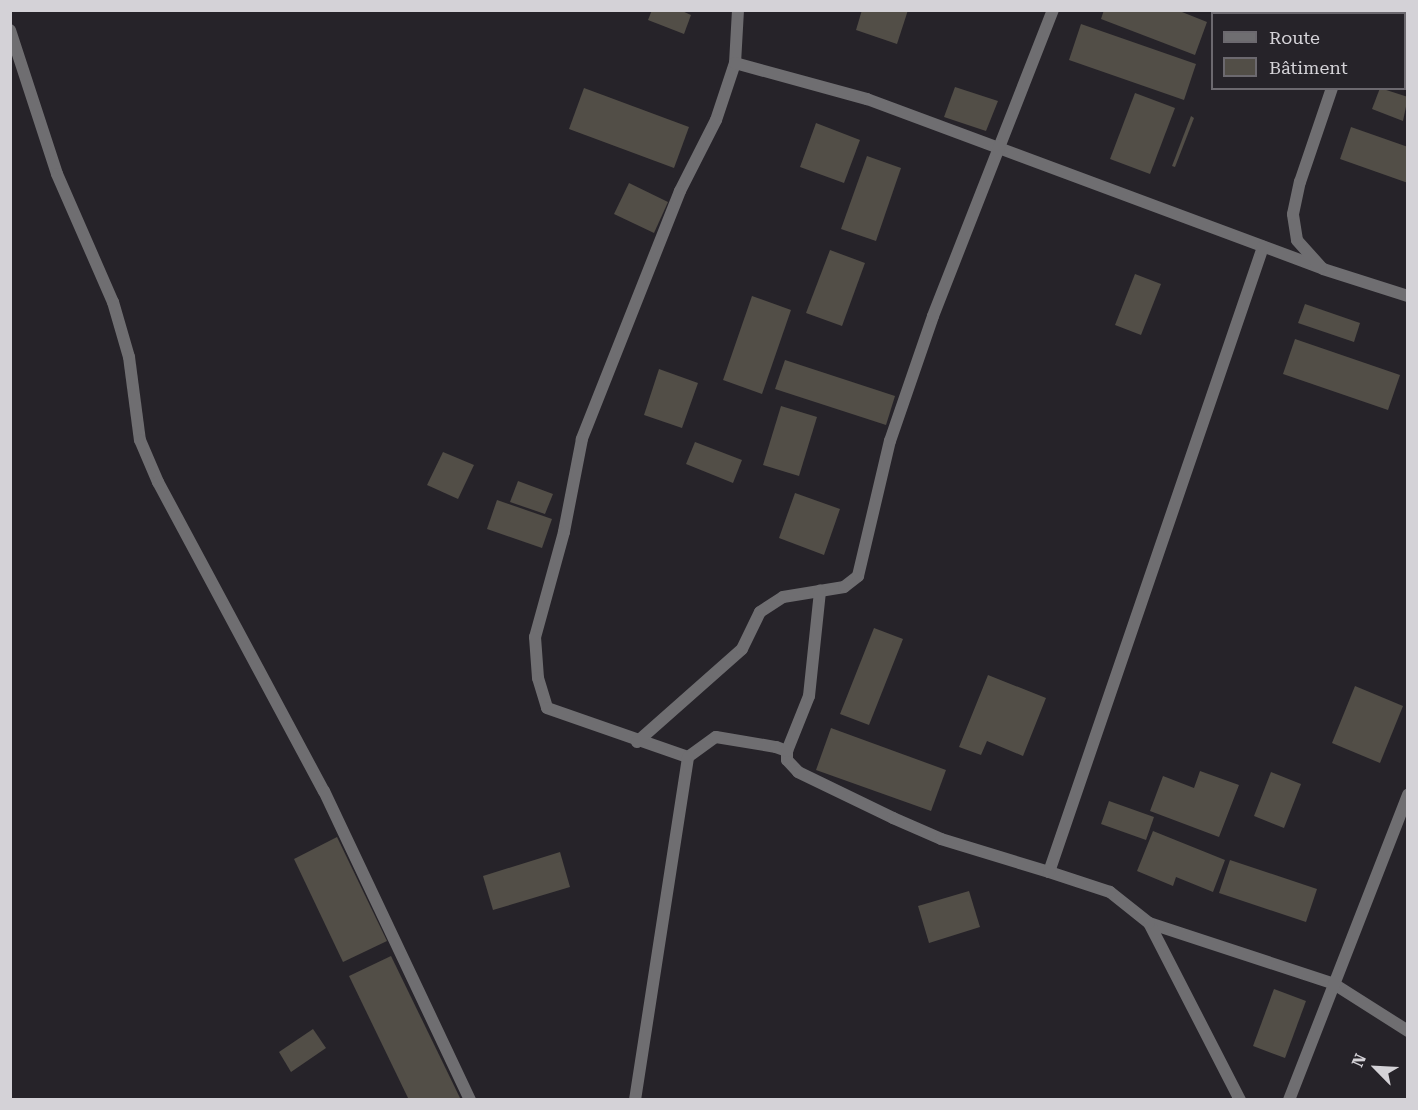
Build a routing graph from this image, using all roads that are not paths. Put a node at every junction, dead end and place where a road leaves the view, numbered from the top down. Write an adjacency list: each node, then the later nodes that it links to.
1 (738, 10): 4 (street)
2 (1053, 10): 6 (street)
3 (10, 30): 19 (street)
4 (735, 63): 6 (street); 11 (street)
5 (1331, 90): 8 (street)
6 (1000, 147): 7 (street); 10 (street)
7 (1263, 247): 8 (street); 15 (street)
8 (1323, 269): 9 (street)
9 (1407, 296)
10 (820, 591): 11 (street); 12 (street)
11 (637, 742): 13 (street)
12 (787, 751): 13 (street); 15 (street)
13 (688, 757): 20 (street)
14 (1407, 794): 17 (street)
15 (1049, 872): 16 (street)
16 (1149, 923): 17 (street); 21 (street)
17 (1334, 984): 18 (street); 22 (street)
18 (1407, 1031)
19 (470, 1100)
20 (635, 1100)
21 (1240, 1100)
22 (1289, 1100)

